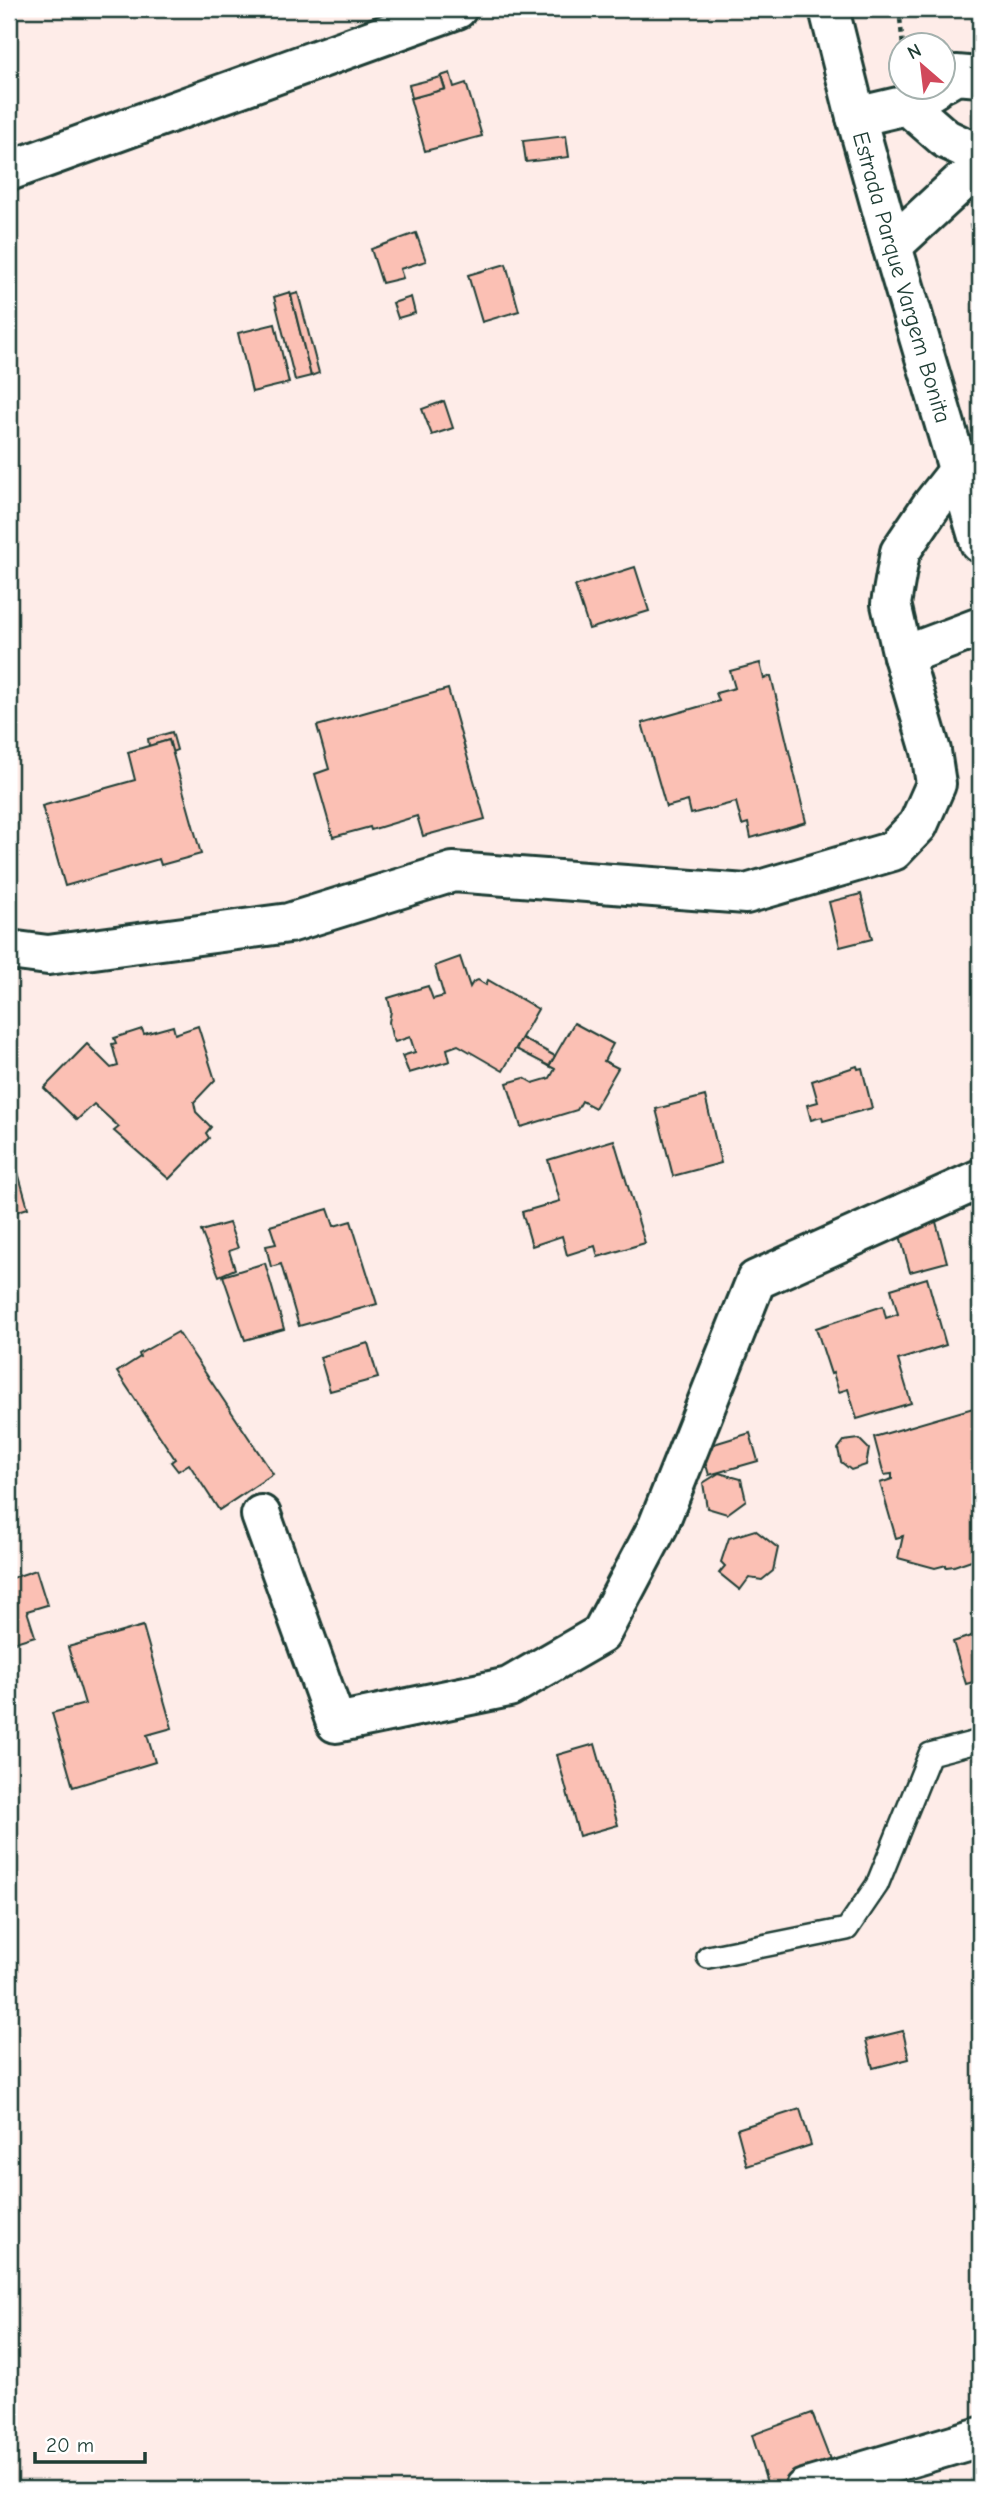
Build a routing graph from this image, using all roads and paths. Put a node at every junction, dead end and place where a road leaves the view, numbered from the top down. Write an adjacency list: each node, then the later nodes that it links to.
1 (457, 9): 11 (street)
2 (830, 9): 9 (street, Estrada Parque Vargem Bonita)
3 (899, 9): 4 (path)
4 (901, 32)
5 (958, 75): 6 (street)
6 (980, 77)
7 (902, 102): 9 (street)
8 (924, 102): 10 (street)
9 (856, 117): 13 (street, Estrada Parque Vargem Bonita)
10 (980, 155)
11 (9, 171)
12 (980, 173): 13 (street)
13 (892, 246): 14 (street, Estrada Parque Vargem Bonita)
14 (960, 469): 15 (street, Estrada Parque Vargem Bonita); 17 (street)
15 (980, 543)
16 (980, 627): 17 (street)
17 (903, 656): 18 (street)
18 (9, 950)
19 (980, 1178): 20 (street)
20 (261, 1515)
21 (980, 1741): 22 (lane)
22 (708, 1957)
23 (980, 2437): 24 (street)
24 (804, 2489)

